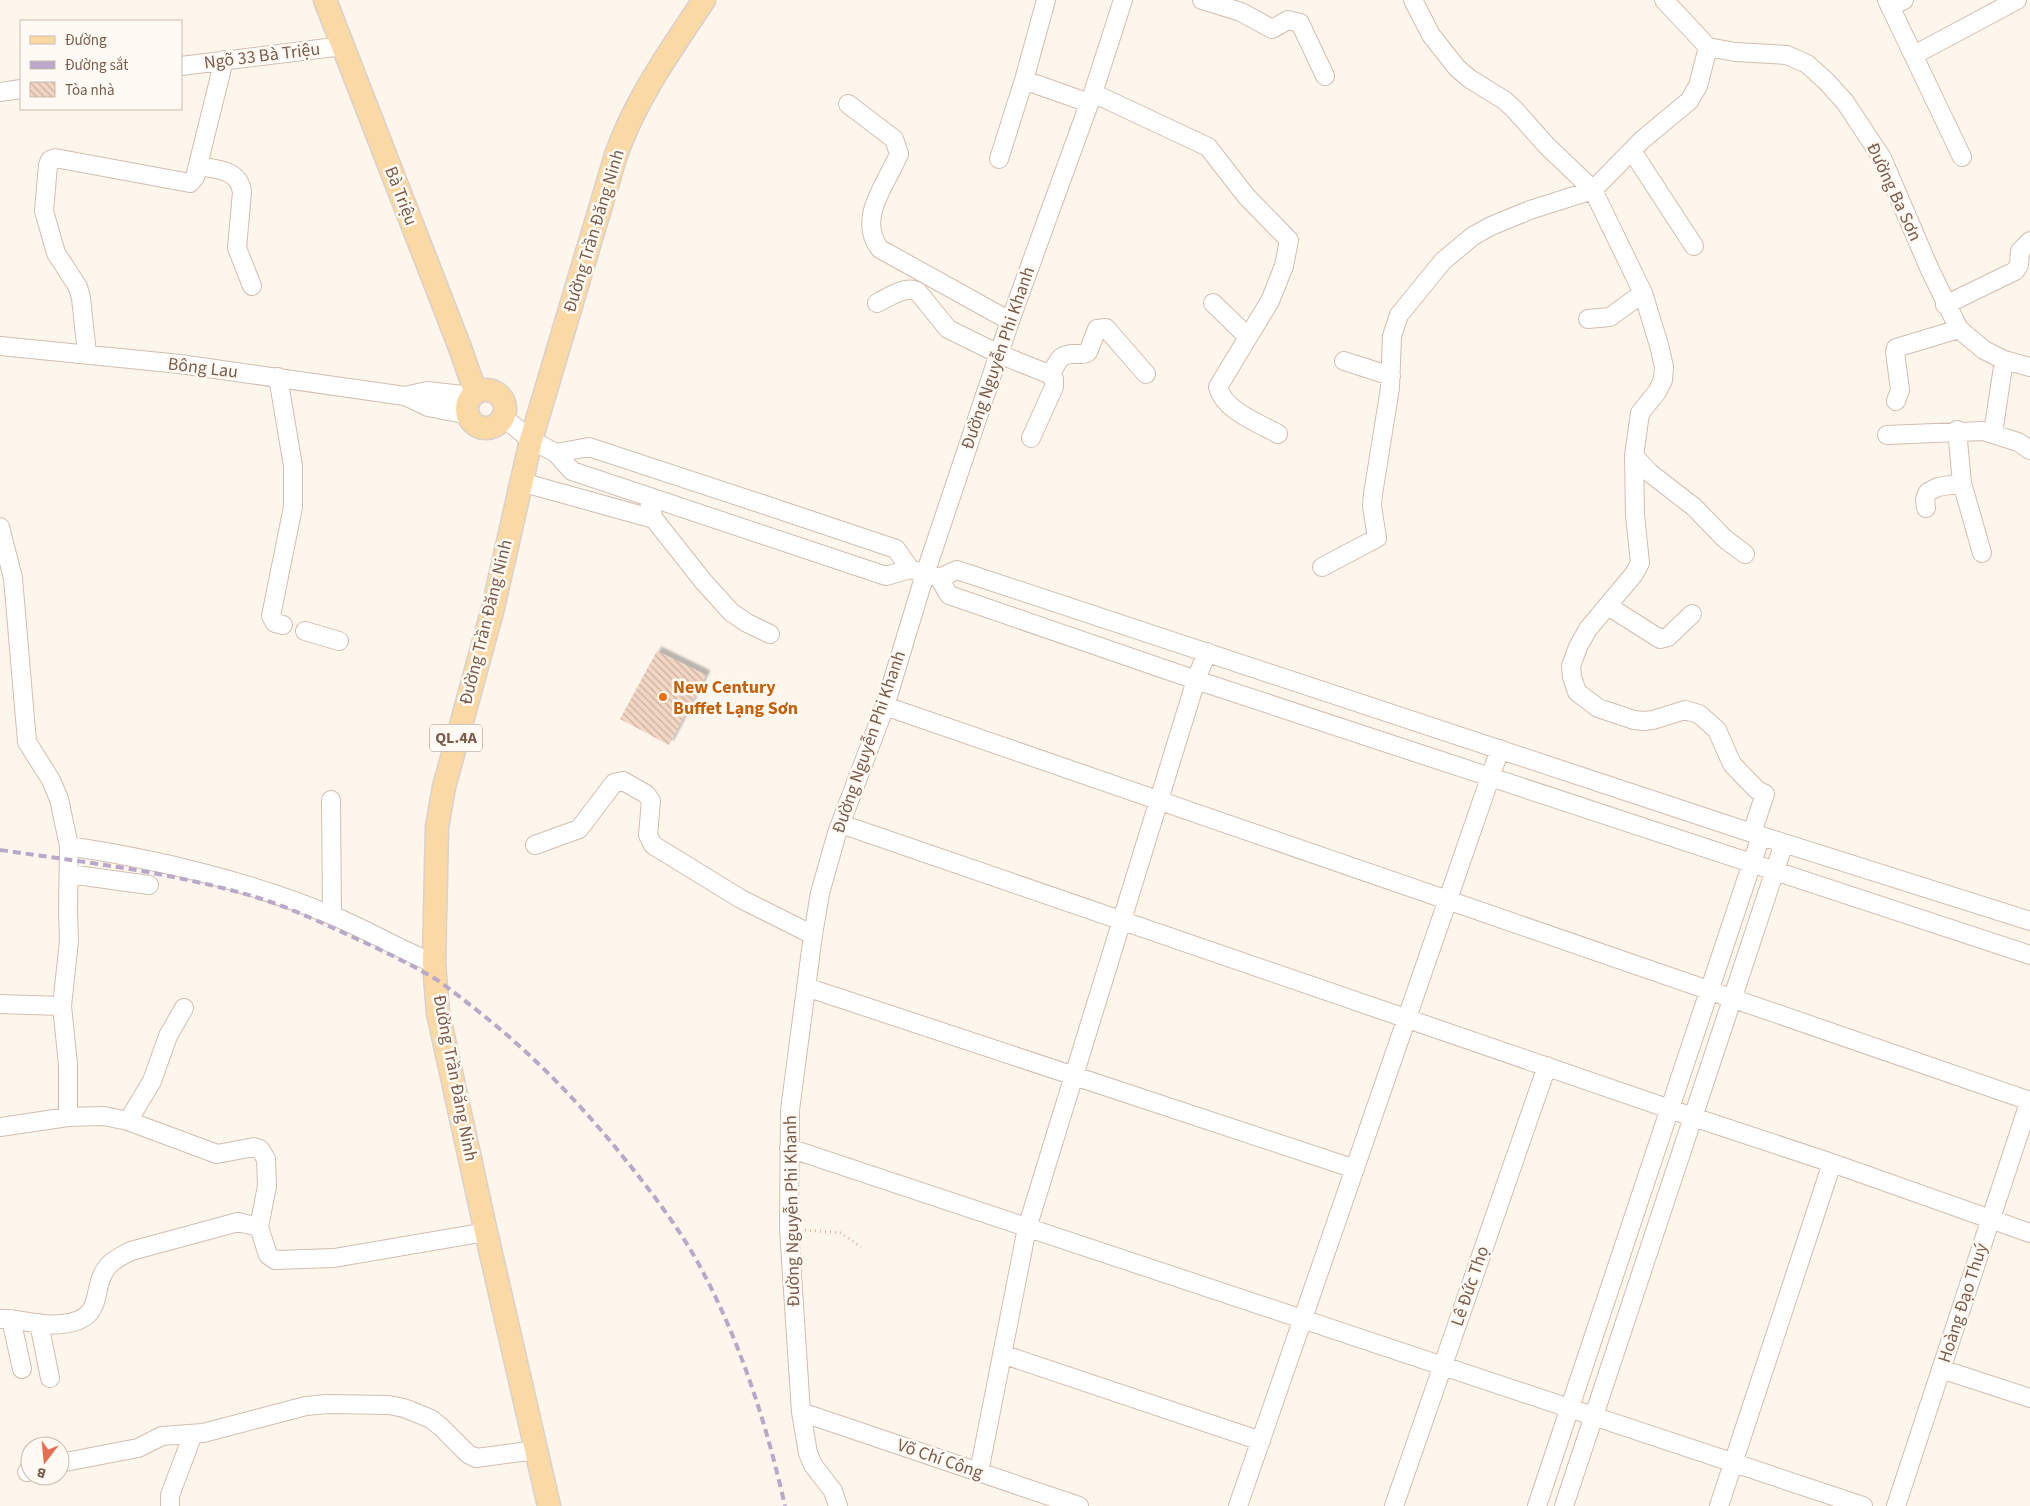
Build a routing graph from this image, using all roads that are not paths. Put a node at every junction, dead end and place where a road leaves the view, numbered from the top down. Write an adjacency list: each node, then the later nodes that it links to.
1 (325, 0): 10 (main road, Bà Triệu)
2 (704, 0): 55 (main road, Đường Trần Đăng Ninh / QL.4A)
3 (1045, 0): 16 (street)
4 (1123, 0): 19 (street, Đường Nguyễn Phi Khanh)
5 (1202, 0): 15 (street)
6 (1413, 0): 25 (street)
7 (1664, 0): 11 (street)
8 (2017, 0): 12 (street)
9 (1893, 2): 12 (street)
10 (343, 46): 13 (street, Ngõ 33 Bà Triệu); 47 (main road, Bà Triệu)
11 (1708, 47): 21 (street); 32 (street, Đường Ba Sơn)
12 (1914, 55): 22 (street)
13 (224, 60): 14 (street, Ngõ 33 Bà Triệu); 24 (street)
14 (182, 66)
15 (1325, 76)
16 (1024, 80): 19 (street); 23 (street)
17 (20, 89): 18 (street)
18 (0, 92)
19 (1091, 98): 34 (street, Đường Nguyễn Phi Khanh); 36 (street)
20 (848, 104): 34 (street)
21 (1632, 151): 25 (street); 27 (street)
22 (1962, 157)
23 (999, 159)
24 (198, 166): 28 (street); 38 (street)
25 (1593, 190): 29 (street); 45 (street)
26 (2030, 242): 32 (street)
27 (1694, 246)
28 (252, 286)
29 (1643, 293): 33 (street); 58 (street)
30 (876, 303): 39 (street)
31 (1213, 303): 36 (street)
32 (1945, 305): 35 (street, Đường Ba Sơn)
33 (1588, 319)
34 (1010, 321): 39 (street, Đường Nguyễn Phi Khanh)
35 (1959, 330): 40 (street, Đường Ba Sơn); 48 (street)
36 (1248, 337): 52 (street)
37 (0, 346): 38 (street, Bông Lau)
38 (87, 354): 46 (street, Bông Lau)
39 (999, 354): 44 (street); 68 (street, Đường Nguyễn Phi Khanh)
40 (2004, 360): 42 (street, Đường Ba Sơn); 51 (street)
41 (1344, 361): 45 (street)
42 (2030, 367)
43 (1146, 374): 44 (street)
44 (1051, 375): 54 (street)
45 (1391, 376): 67 (street)
46 (278, 377): 47 (street, Bông Lau); 71 (street)
47 (472, 401): 49 (main road); 49 (main road)
48 (1896, 402)
49 (503, 416): 55 (street)
50 (1957, 430): 51 (street); 53 (street); 60 (street)
51 (1993, 432): 56 (street)
52 (1278, 434)
53 (1888, 435)
54 (1031, 438)
55 (531, 440): 57 (street); 59 (main road, Đường Trần Đăng Ninh / QL.4A)
56 (2030, 450)
57 (556, 453): 61 (street); 68 (street)
58 (1634, 456): 65 (street); 69 (street)
59 (521, 482): 63 (street); 97 (main road, Đường Trần Đăng Ninh / QL.4A)
60 (1962, 482): 62 (street); 66 (street)
61 (648, 497): 63 (street); 68 (street)
62 (1926, 508)
63 (654, 519): 73 (street)
64 (0, 527): 86 (street)
65 (1745, 554)
66 (1982, 554)
67 (1322, 567)
68 (925, 574): 75 (street); 76 (street); 77 (street, Đường Nguyễn Phi Khanh)
69 (1608, 606): 70 (street); 83 (street)
70 (1692, 614)
71 (283, 625)
72 (305, 631): 74 (street)
73 (770, 634)
74 (340, 641)
75 (1207, 652): 76 (street); 78 (street)
76 (1196, 680): 79 (street); 81 (street)
77 (885, 706): 81 (street); 82 (street, Đường Nguyễn Phi Khanh)
78 (1500, 749): 79 (street); 83 (street)
79 (1492, 777): 87 (street); 91 (street)
80 (332, 800): 92 (street)
81 (1159, 800): 91 (street); 93 (street)
82 (841, 824): 93 (street); 95 (street, Đường Nguyễn Phi Khanh)
83 (1756, 834): 84 (street); 87 (street)
84 (1784, 843): 88 (street); 94 (street)
85 (536, 845): 95 (street)
86 (70, 846): 89 (street); 92 (street)
87 (1752, 862): 88 (street); 99 (street)
88 (1774, 870): 96 (street); 100 (street)
89 (69, 874): 90 (street); 102 (street)
90 (149, 885)
91 (1448, 900): 99 (street); 104 (street)
92 (332, 915): 97 (street)
93 (1122, 920): 104 (street); 106 (street)
94 (2030, 921)
95 (812, 935): 98 (street, Đường Nguyễn Phi Khanh)
96 (2030, 955)
97 (434, 963): 119 (main road, Đường Trần Đăng Ninh / QL.4A)
98 (806, 987): 106 (street); 113 (street, Đường Nguyễn Phi Khanh)
99 (1710, 991): 100 (street); 108 (street)
100 (1732, 998): 107 (street); 110 (street)
101 (0, 1004): 102 (street)
102 (62, 1006): 109 (street)
103 (184, 1008): 111 (street)
104 (1408, 1018): 105 (street); 115 (street)
105 (1547, 1066): 108 (street); 125 (street, Lê Đức Thọ)
106 (1074, 1076): 115 (street); 118 (street)
107 (2030, 1100): 116 (street, Hoàng Đạo Thuý)
108 (1670, 1109): 110 (street); 130 (street)
109 (68, 1117): 111 (street); 112 (street)
110 (1693, 1117): 114 (street); 132 (street)
111 (128, 1121): 117 (street)
112 (0, 1127)
113 (789, 1148): 118 (street); 131 (street, Đường Nguyễn Phi Khanh)
114 (1832, 1163): 116 (street); 137 (street)
115 (1355, 1169): 122 (street)
116 (1991, 1219): 120 (street); 127 (street, Hoàng Đạo Thuý)
117 (259, 1227): 119 (street); 123 (street)
118 (1027, 1228): 122 (street); 124 (street)
119 (486, 1232): 135 (main road, Đường Trần Đăng Ninh / QL.4A)
120 (2030, 1233)
121 (5, 1319): 123 (street); 126 (street)
122 (1303, 1320): 125 (street); 134 (street)
123 (39, 1323): 128 (street)
124 (1002, 1354): 134 (street); 138 (street)
125 (1442, 1366): 130 (street); 144 (street, Lê Đức Thọ)
126 (22, 1369)
127 (1941, 1370): 129 (street); 149 (street, Hoàng Đạo Thuý)
128 (50, 1378)
129 (2030, 1398)
130 (1570, 1408): 132 (street); 145 (street)
131 (802, 1412): 138 (street, Võ Chí Công); 141 (street, Đường Nguyễn Phi Khanh)
132 (1594, 1416): 137 (street); 146 (street)
133 (193, 1434): 135 (street); 136 (street); 139 (street)
134 (1261, 1440): 143 (street)
135 (536, 1450): 140 (main road, Đường Trần Đăng Ninh / QL.4A)
136 (70, 1461)
137 (1734, 1463): 147 (street); 148 (street)
138 (979, 1472): 142 (street, Võ Chí Công)
139 (170, 1506)
140 (549, 1506)
141 (838, 1506)
142 (1080, 1506)
143 (1238, 1506)
144 (1394, 1506)
145 (1537, 1506)
146 (1564, 1506)
147 (1719, 1506)
148 (1862, 1506)
149 (1896, 1506)

